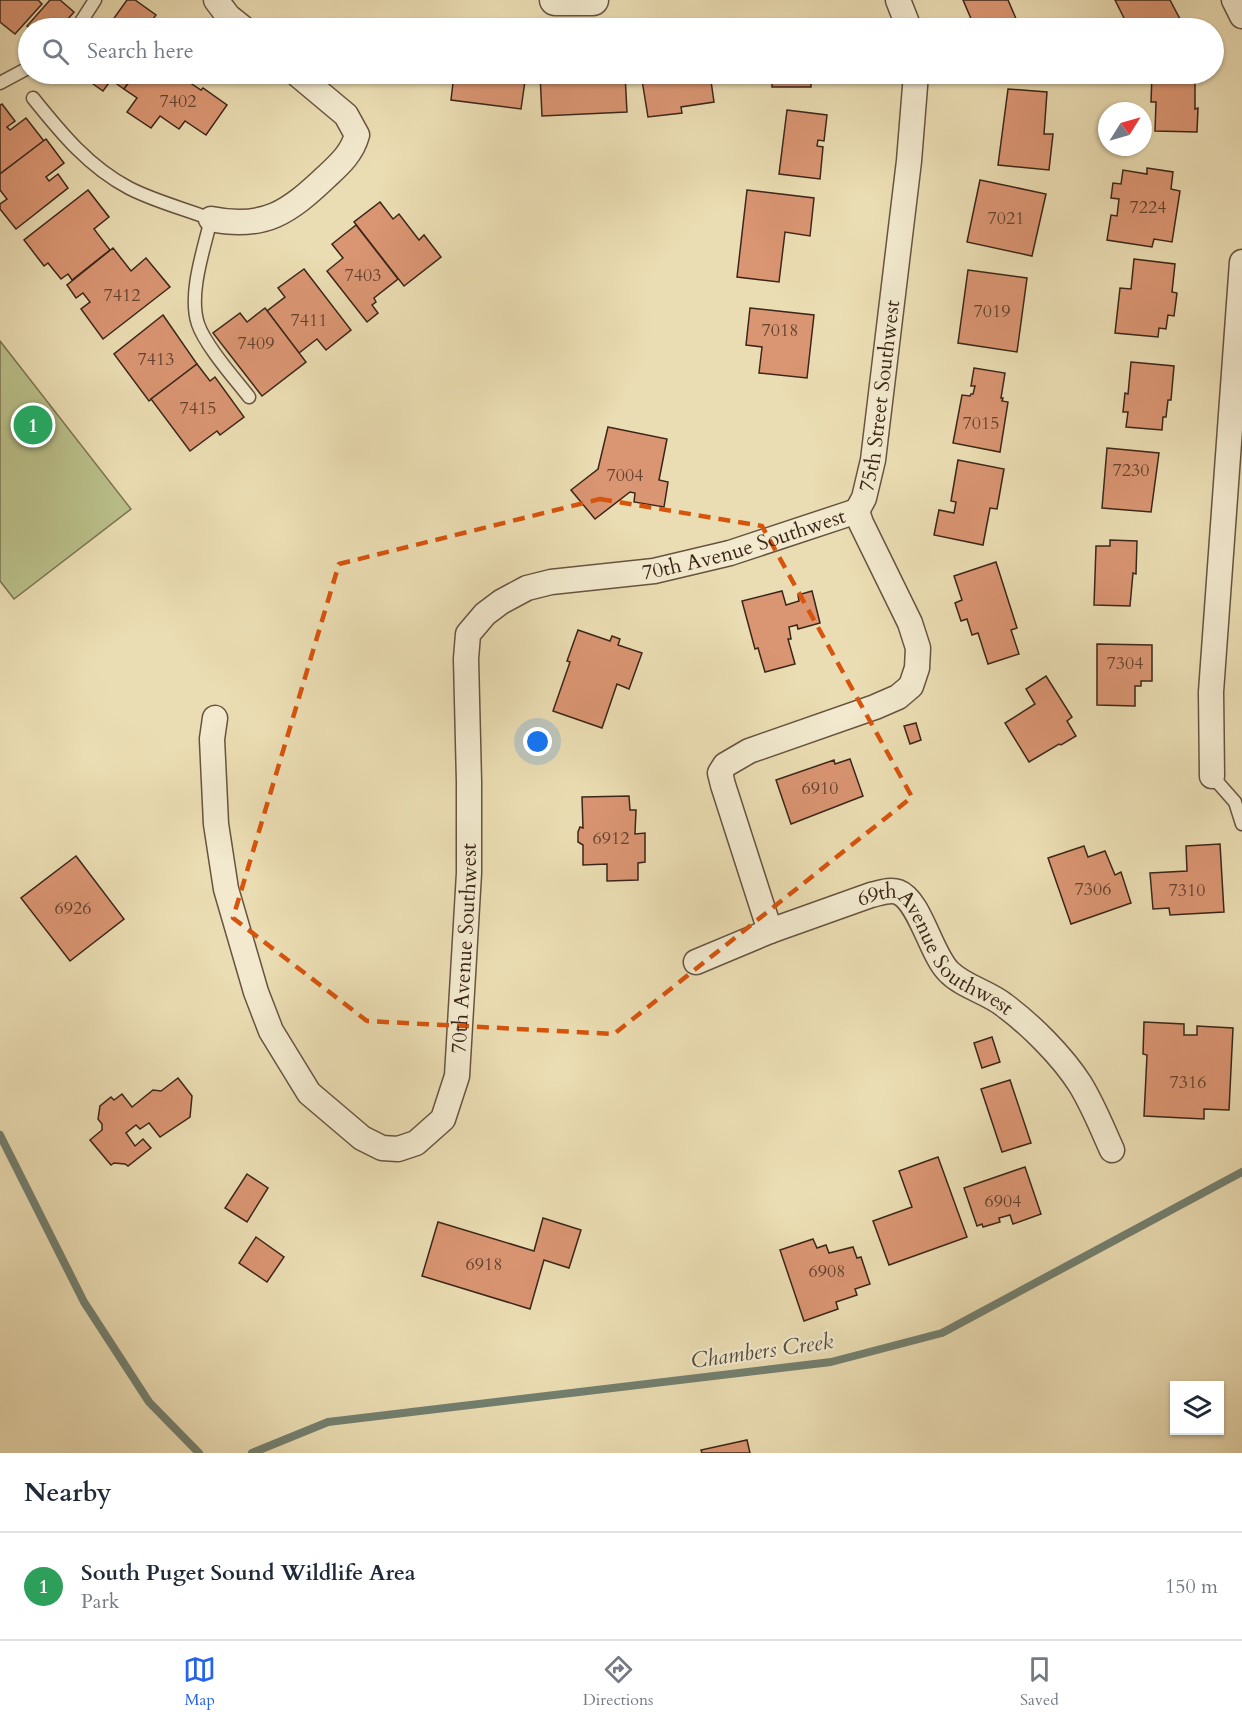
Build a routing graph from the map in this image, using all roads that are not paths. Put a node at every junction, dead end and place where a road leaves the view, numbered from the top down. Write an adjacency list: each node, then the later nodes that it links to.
1 (95, 0): 8 (lane)
2 (216, 0): 9 (street)
3 (555, 0): 4 (street)
4 (593, 0)
5 (898, 0): 10 (street)
6 (1234, 0): 7 (street)
7 (1242, 16)
8 (83, 18)
9 (230, 18)
10 (905, 18)
11 (18, 73): 12 (lane)
12 (0, 83)
13 (309, 84): 16 (street)
14 (915, 84): 19 (street, 75th Street Southwest)
15 (33, 98): 16 (lane)
16 (211, 219): 18 (lane)
17 (1242, 262): 21 (street)
18 (249, 397)
19 (857, 511): 20 (street, 70th Avenue Southwest); 23 (street, 75th Street Southwest)
20 (214, 718)
21 (1212, 776): 22 (lane)
22 (1242, 824)
23 (770, 931): 24 (street, 69th Avenue Southwest); 25 (street, 69th Avenue Southwest)
24 (696, 962)
25 (1112, 1150)

